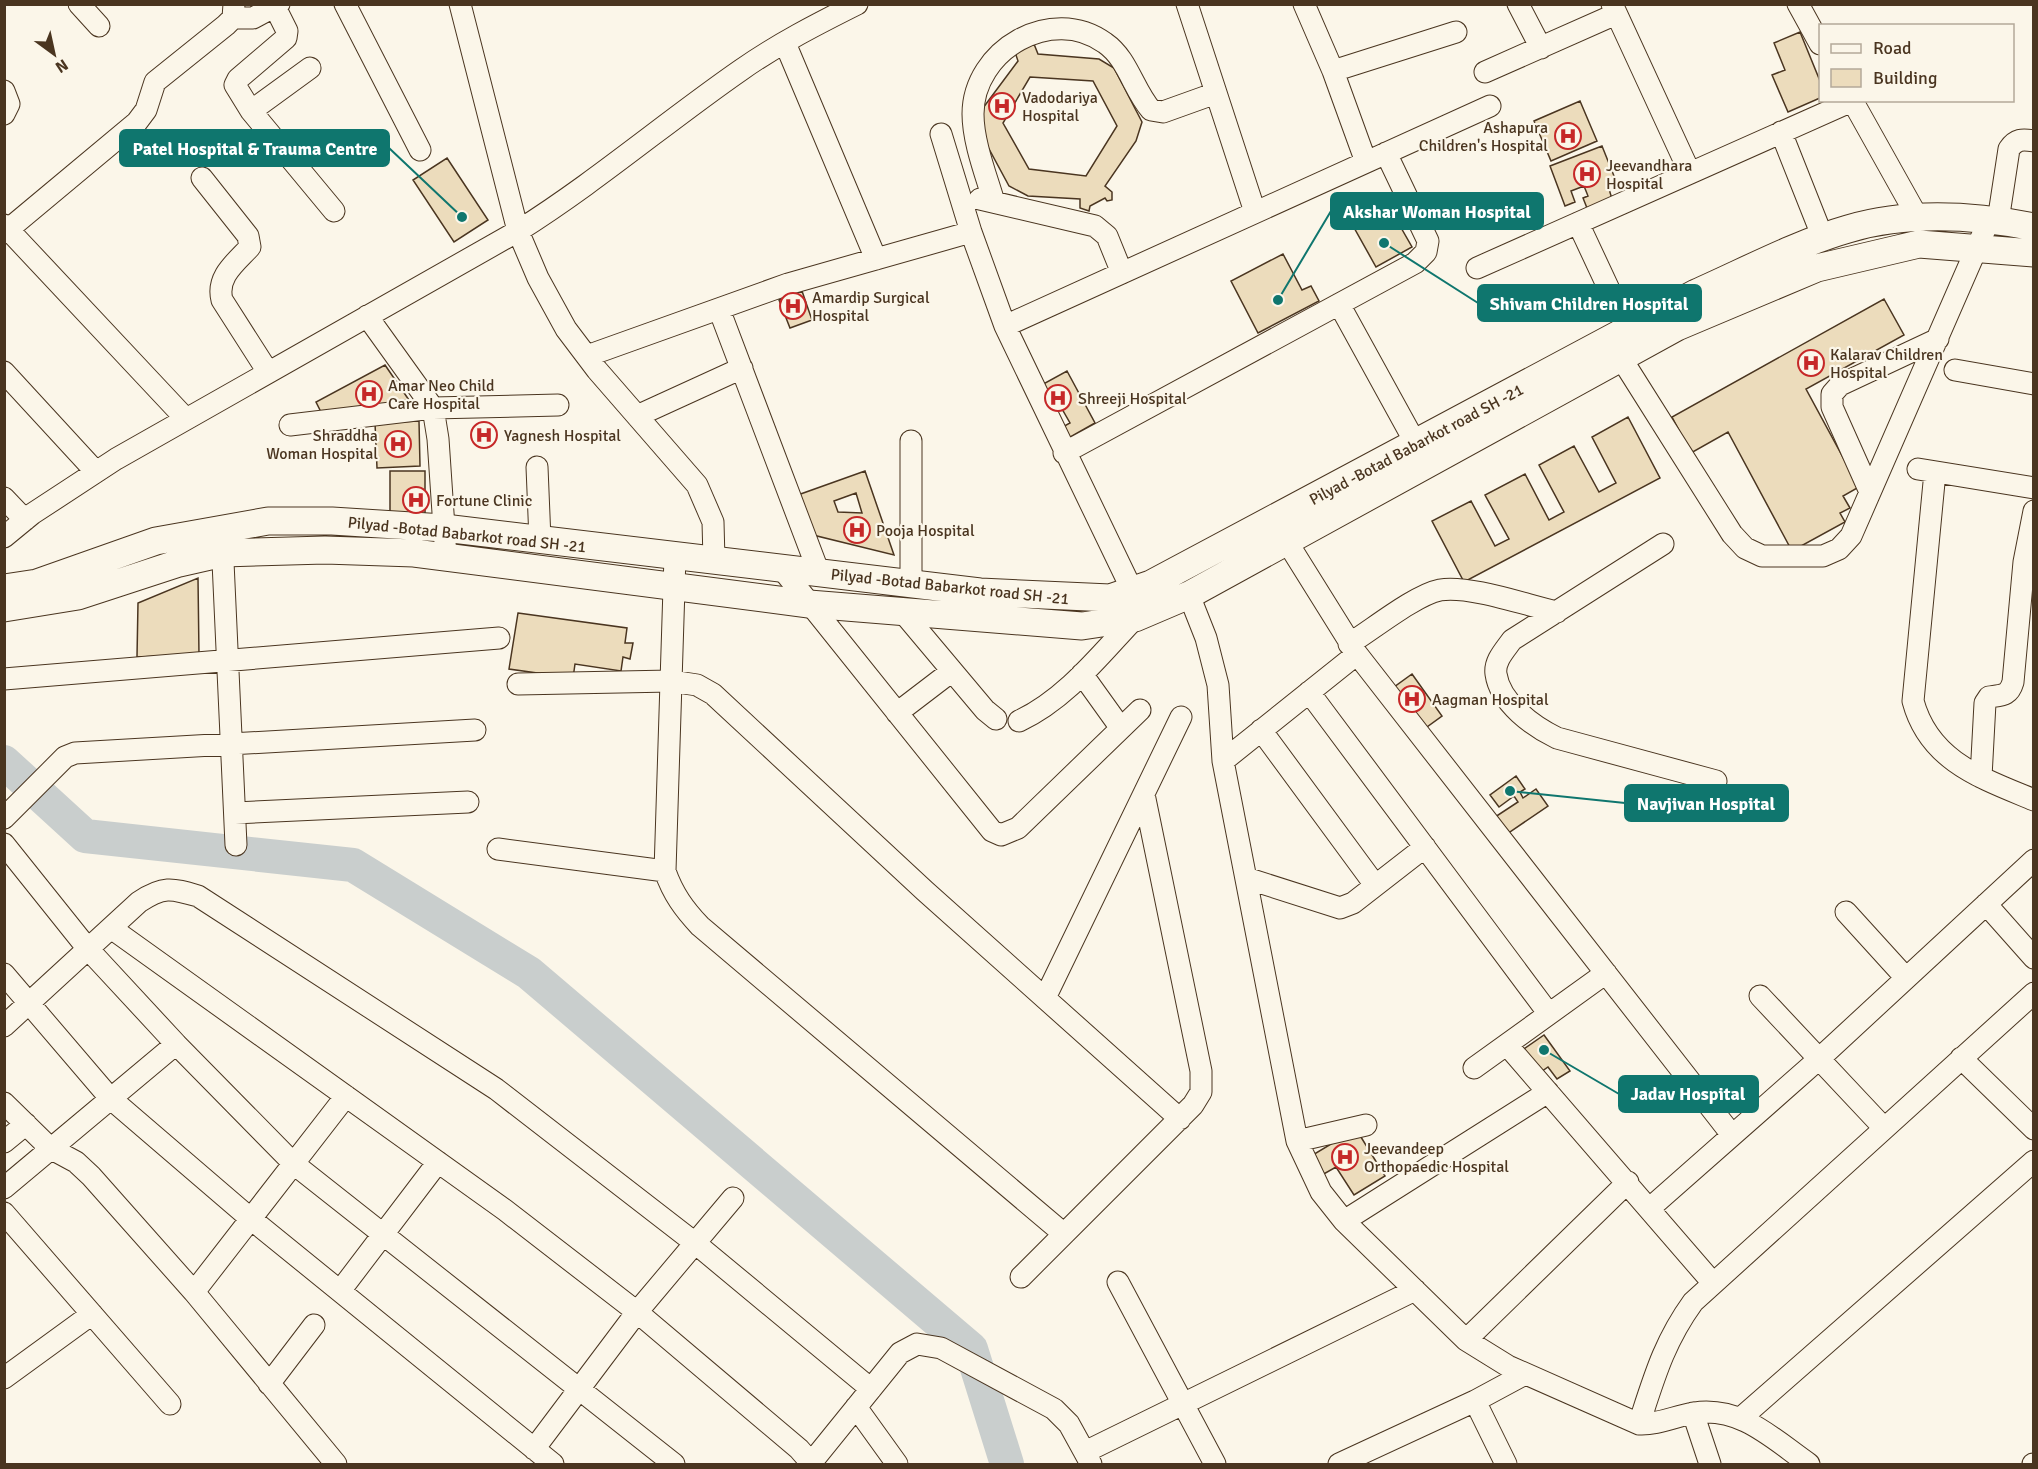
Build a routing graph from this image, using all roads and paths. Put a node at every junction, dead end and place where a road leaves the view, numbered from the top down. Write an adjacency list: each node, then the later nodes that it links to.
1 (79, 4): 12 (street)
2 (345, 4): 30 (street)
3 (460, 4): 44 (street)
4 (857, 4): 15 (street)
5 (1187, 4): 21 (street)
6 (1304, 4): 18 (street)
7 (1518, 4): 16 (street)
8 (1798, 4): 14 (street)
9 (277, 6): 11 (street); 25 (street)
10 (1614, 9): 16 (street); 33 (street)
11 (233, 11): 43 (street)
12 (99, 26)
13 (1456, 32): 18 (street)
14 (1819, 41)
15 (785, 43): 44 (street); 49 (street)
16 (1541, 48): 19 (street)
17 (310, 68): 25 (street)
18 (1333, 71): 32 (street)
19 (1485, 72)
20 (4, 91): 26 (street)
21 (1216, 93): 36 (street); 38 (street)
22 (1850, 102): 27 (street)
23 (1853, 102): 39 (street)
24 (1490, 106): 31 (street)
25 (251, 111): 37 (street)
26 (4, 114)
27 (1781, 132): 33 (street); 46 (street)
28 (940, 135): 35 (street)
29 (2034, 141): 40 (street)
30 (420, 150)
31 (1386, 153): 32 (street); 52 (street)
32 (1366, 162): 38 (street)
33 (1690, 173): 41 (street)
34 (202, 178): 63 (street)
35 (961, 195): 36 (street); 45 (street)
36 (994, 202): 51 (street)
37 (334, 212)
38 (1255, 212): 51 (street)
39 (1918, 218): 40 (main road, Pilyad -Botad Babarkot road SH -21); 46 (main road, Pilyad -Botad Babarkot road SH -21)
40 (1994, 221): 42 (main road, Pilyad -Botad Babarkot road SH -21); 47 (street)
41 (1578, 223): 50 (street); 56 (street)
42 (2034, 227)
43 (6, 229): 68 (street)
44 (518, 231): 54 (street); 58 (street)
45 (971, 232): 49 (street); 55 (street)
46 (1823, 238): 56 (main road, Pilyad -Botad Babarkot road SH -21)
47 (1978, 249): 48 (main road, Pilyad -Botad Babarkot road SH -21); 57 (street); 59 (main road, Pilyad -Botad Babarkot road SH -21)
48 (2034, 253)
49 (876, 259): 53 (street)
50 (1477, 268)
51 (1122, 273): 55 (street)
52 (1340, 304): 71 (street); 72 (street)
53 (719, 309): 58 (street); 60 (street)
54 (368, 316): 63 (street); 66 (street)
55 (1005, 326): 72 (street)
56 (1628, 330): 71 (main road, Pilyad -Botad Babarkot road SH -21)
57 (1938, 339): 76 (street); 76 (street)
58 (587, 356): 67 (street)
59 (1621, 358): 76 (street); 81 (main road, Pilyad -Botad Babarkot road SH -21)
60 (742, 368): 67 (street); 91 (street)
61 (1955, 370): 64 (street)
62 (4, 372): 74 (street)
63 (268, 372): 68 (street)
64 (2034, 384)
65 (558, 405): 66 (street)
66 (433, 408): 69 (street); 80 (street)
67 (637, 416): 88 (street)
68 (186, 419): 74 (street)
69 (290, 425)
70 (911, 441): 92 (street)
71 (1416, 444): 81 (main road, Pilyad -Botad Babarkot road SH -21)
72 (1064, 453): 97 (street)
73 (537, 467): 84 (street)
74 (96, 472): 79 (street)
75 (2034, 488): 121 (street)
76 (1870, 492)
77 (4, 498): 79 (street)
78 (2034, 511): 89 (street)
79 (25, 520): 82 (street)
80 (444, 528): 83 (main road, Pilyad -Botad Babarkot road SH -21); 84 (main road, Pilyad -Botad Babarkot road SH -21); 87 (street)
81 (1280, 531): 95 (main road, Pilyad -Botad Babarkot road SH -21); 97 (main road, Pilyad -Botad Babarkot road SH -21); 102 (street)
82 (4, 537)
83 (222, 540): 87 (main road, Pilyad -Botad Babarkot road SH -21); 94 (main road, Pilyad -Botad Babarkot road SH -21); 98 (main road, Pilyad -Botad Babarkot road SH -21); 104 (street)
84 (540, 540): 86 (main road, Pilyad -Botad Babarkot road SH -21)
85 (1663, 544): 100 (street)
86 (675, 556): 88 (main road, Pilyad -Botad Babarkot road SH -21); 93 (street)
87 (446, 557): 93 (main road, Pilyad -Botad Babarkot road SH -21)
88 (714, 560): 90 (main road, Pilyad -Botad Babarkot road SH -21)
89 (2029, 563): 103 (street)
90 (782, 568): 91 (main road, Pilyad -Botad Babarkot road SH -21); 96 (street)
91 (819, 573): 92 (main road, Pilyad -Botad Babarkot road SH -21)
92 (911, 584): 97 (main road, Pilyad -Botad Babarkot road SH -21)
93 (676, 587): 96 (main road, Pilyad -Botad Babarkot road SH -21); 108 (street)
94 (4, 588)
95 (1189, 594): 97 (main road, Pilyad -Botad Babarkot road SH -21); 120 (street)
96 (808, 604): 99 (main road, Pilyad -Botad Babarkot road SH -21); 112 (street)
97 (1134, 605): 99 (main road, Pilyad -Botad Babarkot road SH -21); 106 (street)
98 (4, 608)
99 (901, 610): 105 (street)
100 (1557, 612): 102 (street); 122 (street)
101 (499, 638): 104 (street)
102 (1353, 649): 110 (street); 141 (street)
103 (2024, 654): 121 (street)
104 (227, 662): 107 (street); 119 (street)
105 (952, 671): 112 (street); 114 (street)
106 (1082, 674): 115 (street); 116 (street)
107 (4, 679)
108 (671, 681): 109 (street); 133 (street); 146 (street)
109 (518, 684)
110 (1309, 692): 118 (street); 130 (street)
111 (1140, 710): 116 (street)
112 (897, 713): 116 (street)
113 (1181, 717): 123 (street)
114 (996, 719)
115 (1018, 721)
116 (1120, 727)
117 (475, 730): 119 (street)
118 (1261, 730): 120 (street); 135 (street)
119 (231, 744): 126 (street); 127 (street)
120 (1223, 761): 134 (street)
121 (1981, 777): 124 (street)
122 (1716, 781)
123 (1144, 794): 146 (street); 159 (street)
124 (2034, 800)
125 (468, 802): 126 (street)
126 (235, 813): 129 (street)
127 (4, 818)
128 (4, 844): 139 (street)
129 (236, 846)
130 (1425, 847): 135 (street); 148 (street)
131 (498, 849): 133 (street)
132 (2034, 860): 136 (street)
133 (665, 871): 178 (street)
134 (1246, 878): 135 (street); 165 (street)
135 (1375, 885)
136 (1986, 904): 140 (street); 143 (street)
137 (1846, 912): 143 (street)
138 (111, 928): 139 (street); 156 (street); 180 (street)
139 (88, 949): 147 (street); 150 (street)
140 (2034, 958)
141 (1606, 973): 148 (street); 164 (street)
142 (4, 974): 147 (street)
143 (1906, 978): 152 (street)
144 (2034, 993): 153 (street)
145 (1760, 996): 152 (street)
146 (1045, 998): 159 (street)
147 (30, 1003): 149 (street); 157 (street)
148 (1549, 1014): 151 (street)
149 (4, 1026)
150 (176, 1044): 157 (street); 170 (street)
151 (1507, 1045): 154 (street); 155 (street)
152 (1820, 1058): 162 (street); 164 (street)
153 (1961, 1058): 162 (street); 163 (street)
154 (1474, 1068)
155 (1548, 1092): 171 (street); 177 (street)
156 (346, 1096): 169 (street); 170 (street)
157 (110, 1098): 167 (street); 176 (street)
158 (4, 1103): 160 (street)
159 (1180, 1119): 178 (street)
160 (26, 1124): 166 (street); 167 (street)
161 (1366, 1125): 165 (street)
162 (1884, 1128): 183 (street)
163 (2034, 1129)
164 (1732, 1135): 174 (street)
165 (1297, 1140): 177 (street)
166 (4, 1142)
167 (50, 1148): 172 (street); 186 (street)
168 (2034, 1161): 201 (street)
169 (438, 1162): 179 (street); 187 (street)
170 (294, 1164): 176 (street); 179 (street)
171 (1628, 1182): 174 (street); 190 (street)
172 (4, 1188)
173 (733, 1198): 180 (street)
174 (1650, 1208): 183 (street)
175 (4, 1213): 188 (street)
176 (251, 1219): 185 (street); 186 (street)
177 (1344, 1221): 184 (street)
178 (1064, 1234): 181 (street)
179 (384, 1235): 185 (street); 195 (street)
180 (695, 1243): 187 (street); 194 (street)
181 (1021, 1277)
182 (1118, 1282): 197 (street)
183 (1712, 1282): 202 (street)
184 (1415, 1290): 190 (street); 197 (street)
185 (340, 1291): 203 (street)
186 (194, 1292): 193 (street)
187 (637, 1312): 195 (street); 207 (street)
188 (92, 1314): 192 (street); 198 (street)
189 (314, 1325): 193 (street)
190 (1466, 1340): 191 (street)
191 (1525, 1374): 196 (street); 202 (street)
192 (4, 1378)
193 (269, 1384): 208 (street)
194 (871, 1389): 199 (street); 204 (street)
195 (579, 1391): 203 (street); 210 (street)
196 (1474, 1401): 205 (street); 214 (street)
197 (1185, 1403): 204 (street); 212 (street)
198 (170, 1404)
199 (856, 1407): 207 (street); 211 (street)
200 (1693, 1413): 201 (street); 202 (street); 206 (street)
201 (1741, 1418): 215 (street)
202 (1639, 1424)
203 (534, 1449): 209 (street)
204 (1089, 1458)
205 (1370, 1458): 213 (street)
206 (1706, 1461)
207 (812, 1463)
208 (336, 1464)
209 (554, 1464)
210 (674, 1464)
211 (897, 1464)
212 (1215, 1464)
213 (1339, 1464)
214 (1506, 1464)
215 (1809, 1464)

